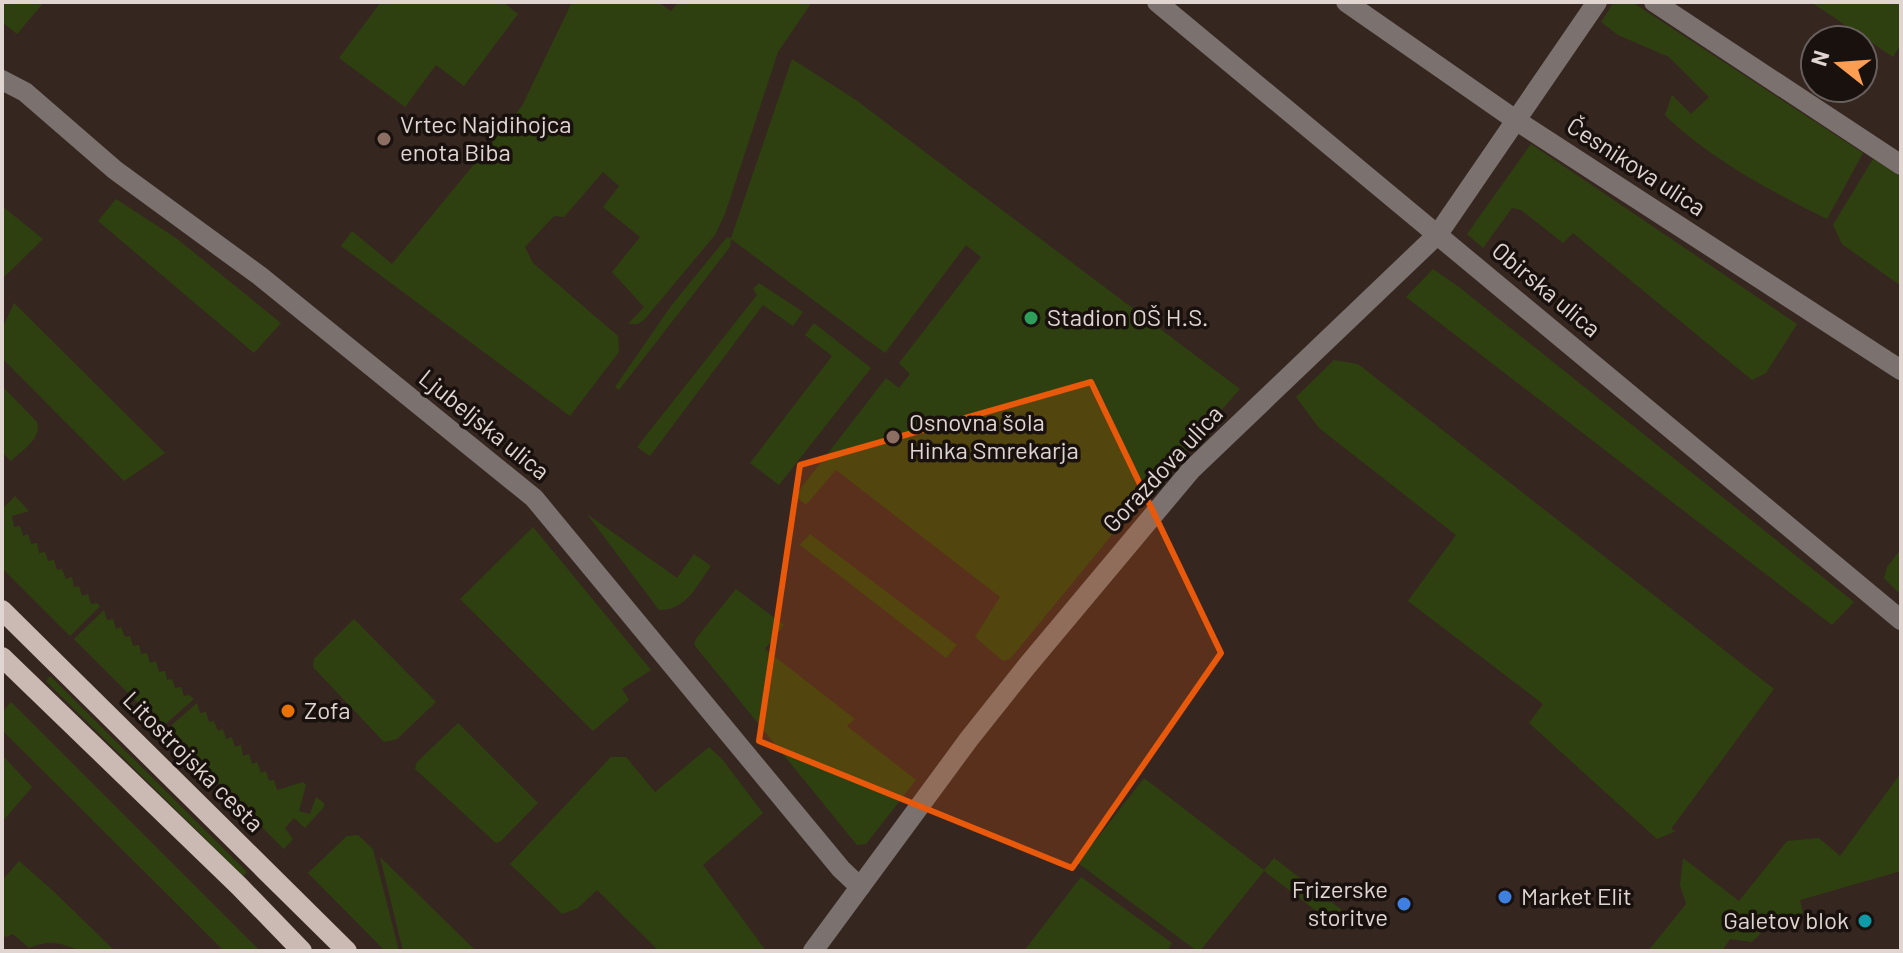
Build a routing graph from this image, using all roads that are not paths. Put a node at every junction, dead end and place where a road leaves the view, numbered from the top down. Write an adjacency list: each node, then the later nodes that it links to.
1 (1157, 2): 8 (street, Obirska ulica)
2 (1346, 2): 6 (street, Česnikova ulica)
3 (1597, 2): 6 (street, Gorazdova ulica)
4 (1654, 2): 7 (street)
5 (2, 80): 13 (street, Ljubeljska ulica)
6 (1517, 121): 8 (street, Gorazdova ulica); 9 (street, Česnikova ulica)
7 (1901, 165)
8 (1438, 234): 11 (street, Obirska ulica); 13 (street, Gorazdova ulica)
9 (1901, 370)
10 (2, 610): 15 (main road, Litostrojska cesta)
11 (1901, 620)
12 (2, 657): 14 (main road)
13 (860, 887): 16 (street, Gorazdova ulica)
14 (302, 951)
15 (347, 951)
16 (813, 951)

